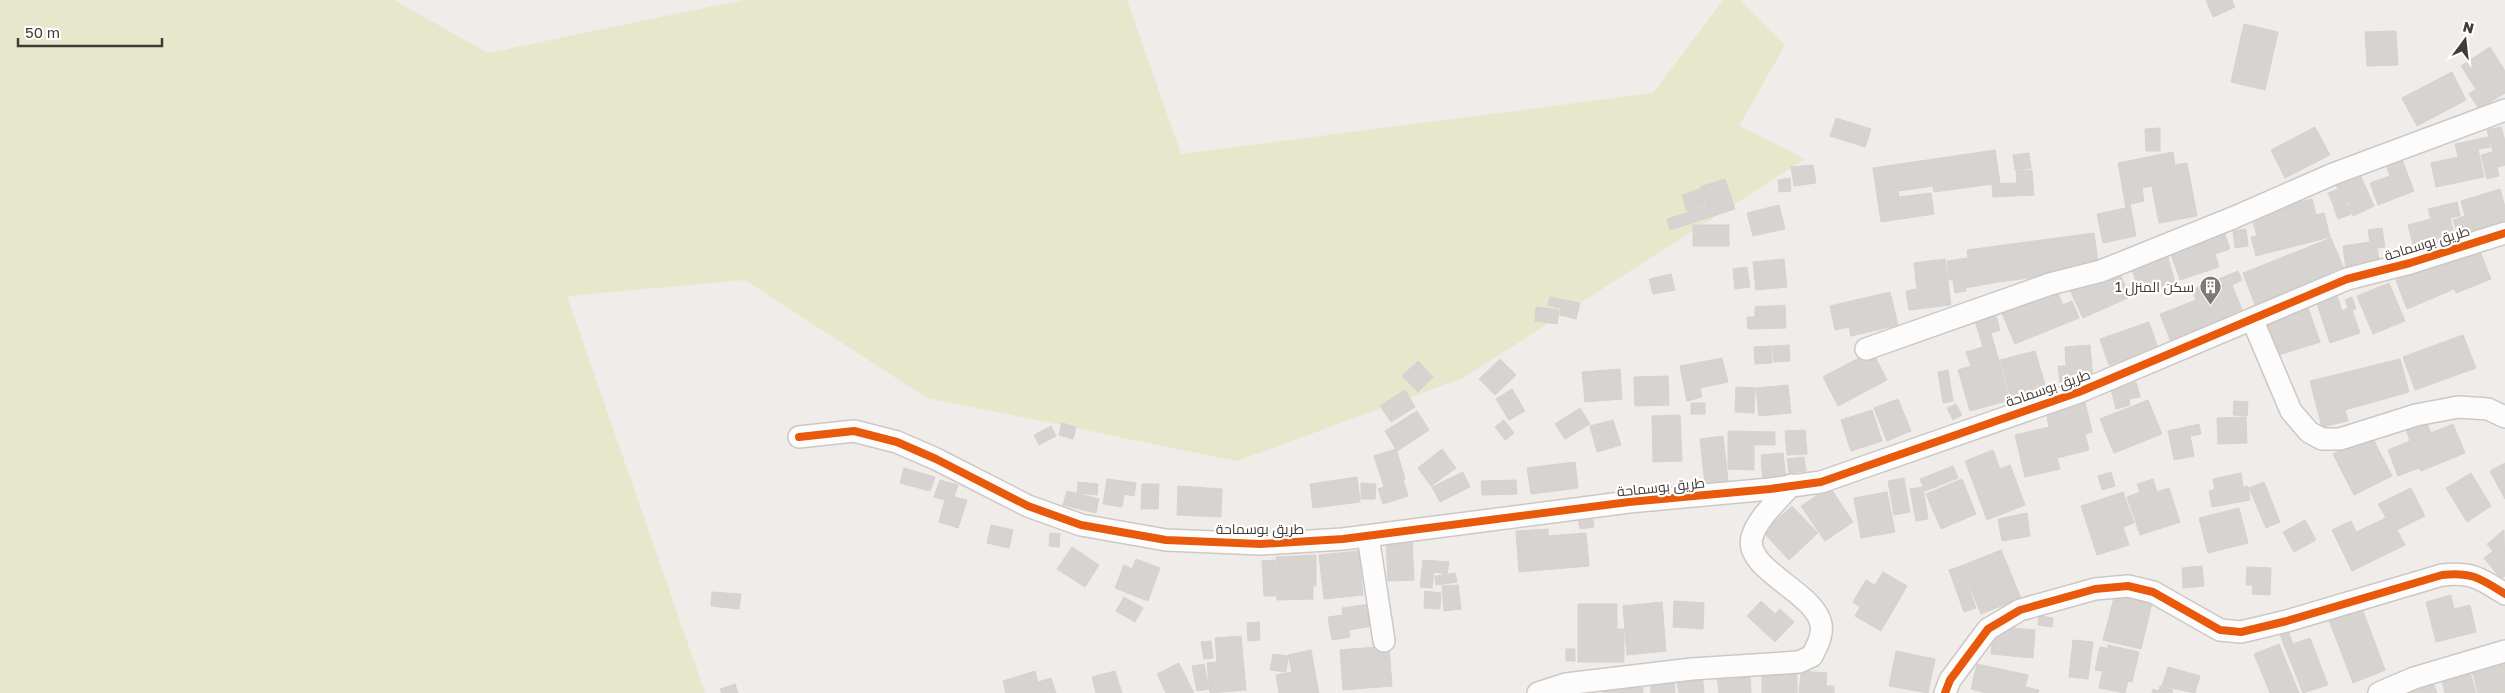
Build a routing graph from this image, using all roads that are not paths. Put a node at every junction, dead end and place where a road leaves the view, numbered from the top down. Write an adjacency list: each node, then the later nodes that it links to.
1 (2505, 110): 4 (street)
2 (2502, 240): 3 (street, طريق بوسماحة)
3 (2252, 319): 5 (street); 7 (street, طريق بوسماحة)
4 (1866, 349)
5 (2505, 417)
6 (799, 437): 8 (street, طريق بوسماحة)
7 (1792, 486): 8 (street, طريق بوسماحة); 12 (street)
8 (1368, 536): 10 (street)
9 (2505, 594): 13 (street)
10 (1384, 642)
11 (2505, 650): 14 (street)
12 (1538, 693)
13 (1945, 693)
14 (2379, 693)

